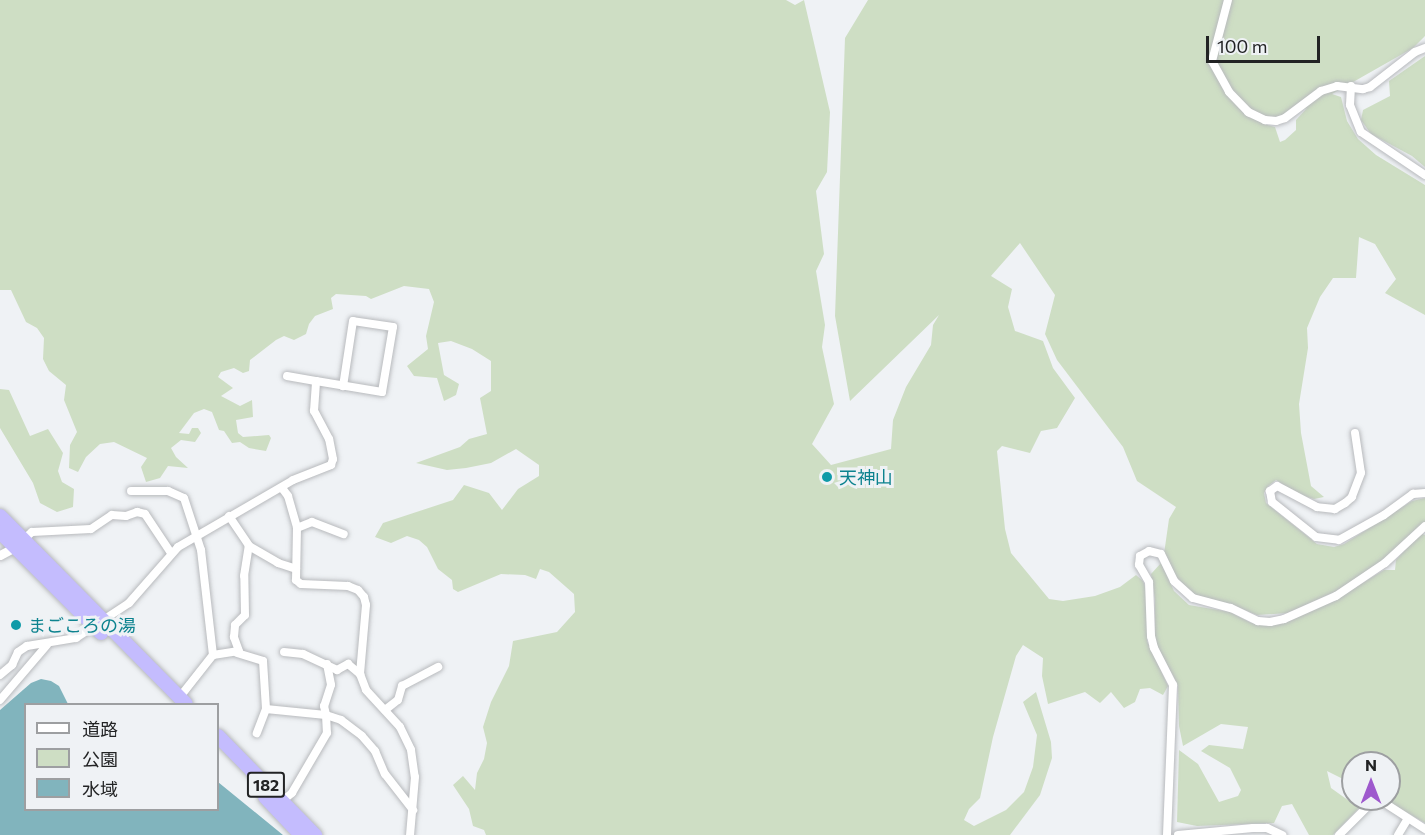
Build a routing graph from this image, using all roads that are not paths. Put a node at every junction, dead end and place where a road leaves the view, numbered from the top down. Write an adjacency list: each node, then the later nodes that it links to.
1 (1228, 0): 3 (street)
2 (1425, 48): 3 (street)
3 (1351, 86): 4 (street)
4 (1425, 175)
5 (287, 376): 6 (street)
6 (316, 381): 7 (street); 9 (street)
7 (343, 386): 7 (street)
8 (1355, 433): 11 (street)
9 (282, 488): 13 (street); 15 (street)
10 (131, 491): 18 (street)
11 (1425, 493)
12 (0, 516): 19 (highway)
13 (229, 516): 18 (street); 20 (street)
14 (1425, 526): 48 (street)
15 (297, 528): 17 (street); 23 (street)
16 (0, 532): 19 (highway)
17 (344, 534)
18 (195, 536): 21 (street); 28 (street)
19 (19, 544): 21 (street); 22 (street); 24 (highway)
20 (249, 546): 23 (street); 27 (street)
21 (171, 552): 24 (street)
22 (0, 555)
23 (296, 569): 31 (street)
24 (98, 623): 25 (street); 34 (highway)
25 (47, 645): 32 (street); 33 (street)
26 (284, 652): 29 (street)
27 (237, 653): 28 (street); 35 (street)
28 (213, 655): 34 (street)
29 (327, 664): 31 (street); 37 (street)
30 (438, 667): 36 (street)
31 (360, 674): 36 (street)
32 (0, 675)
33 (0, 700)
34 (179, 702)
35 (266, 709): 37 (street); 38 (street)
36 (385, 710): 42 (street)
37 (326, 715): 41 (street); 42 (street)
38 (257, 733)
39 (219, 737): 41 (highway, 182)
40 (219, 750): 45 (highway, 182)
41 (282, 801): 46 (highway, 182)
42 (413, 810): 47 (street)
43 (1407, 820): 44 (street); 51 (street); 52 (street)
44 (1425, 829)
45 (301, 835)
46 (315, 835)
47 (410, 835)
48 (1167, 835)
49 (1178, 835): 50 (street)
50 (1282, 835)
51 (1339, 835)
52 (1398, 835)

